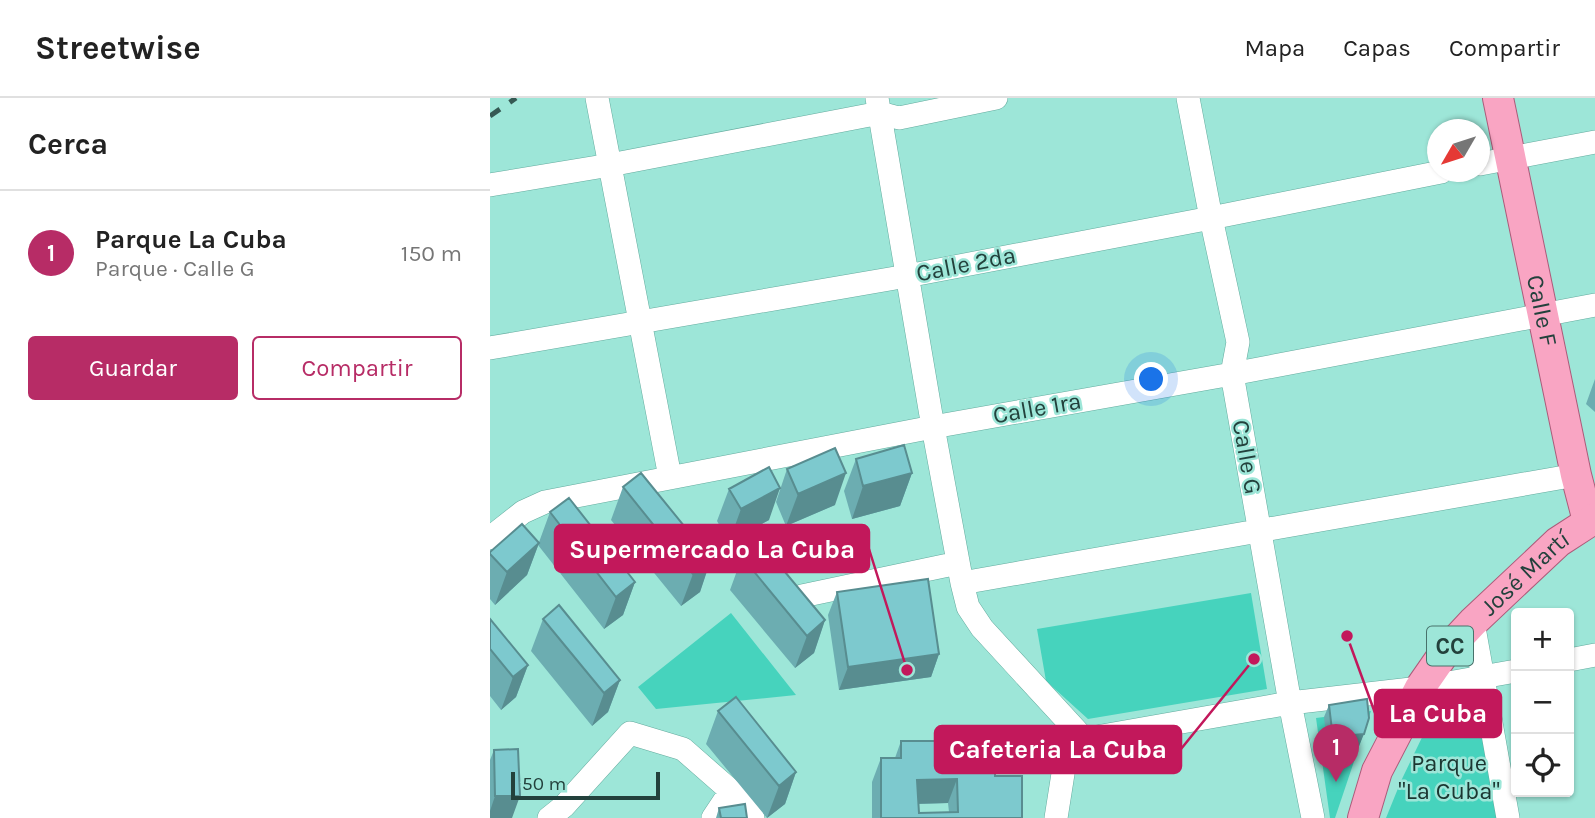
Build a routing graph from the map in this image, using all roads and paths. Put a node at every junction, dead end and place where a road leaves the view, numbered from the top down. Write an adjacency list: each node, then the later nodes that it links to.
1 (597, 98): 9 (street)
2 (996, 98): 5 (street)
3 (1188, 98): 12 (street, Calle G)
4 (1498, 98): 7 (main road, Calle F)
5 (878, 106): 9 (street); 13 (street)
6 (1595, 142): 7 (street)
7 (1511, 158): 8 (street); 15 (main road, Calle F)
8 (1490, 162)
9 (610, 165): 11 (street); 16 (street)
10 (1427, 175): 12 (street, Calle 2da)
11 (490, 185)
12 (1211, 218): 13 (street, Calle 2da); 18 (street, Calle G)
13 (907, 276): 16 (street, Calle 2da); 19 (street)
14 (1595, 305): 15 (street, Calle 1ra)
15 (1543, 314): 18 (street, Calle 1ra); 20 (main road, Calle F)
16 (640, 322): 17 (street, Calle 2da); 21 (street)
17 (490, 348)
18 (1232, 374): 19 (street, Calle 1ra); 23 (street, Calle G)
19 (933, 427): 21 (street, Calle 1ra); 25 (street)
20 (1576, 475): 22 (main road, Calle F); 23 (street)
21 (670, 477): 24 (street, Calle 1ra)
22 (1592, 519): 27 (main road, José Martí / CC)
23 (1261, 530): 25 (street); 33 (street, Calle G)
24 (490, 538)
25 (960, 573): 26 (street); 35 (street)
26 (802, 596)
27 (1473, 622): 31 (street); 32 (main road, José Martí / CC)
28 (1595, 655): 29 (street)
29 (1574, 659)
30 (1511, 672): 31 (street)
31 (1483, 677): 32 (street); 43 (street)
32 (1420, 688): 33 (street); 42 (main road, José Martí / CC)
33 (1290, 703): 35 (street); 41 (street, Calle G)
34 (1002, 740): 35 (street)
35 (1076, 741): 40 (street)
36 (731, 791): 37 (street); 38 (street); 39 (street)
37 (549, 818)
38 (713, 818)
39 (753, 818)
40 (1056, 818)
41 (1313, 818)
42 (1363, 818)
43 (1508, 818)

